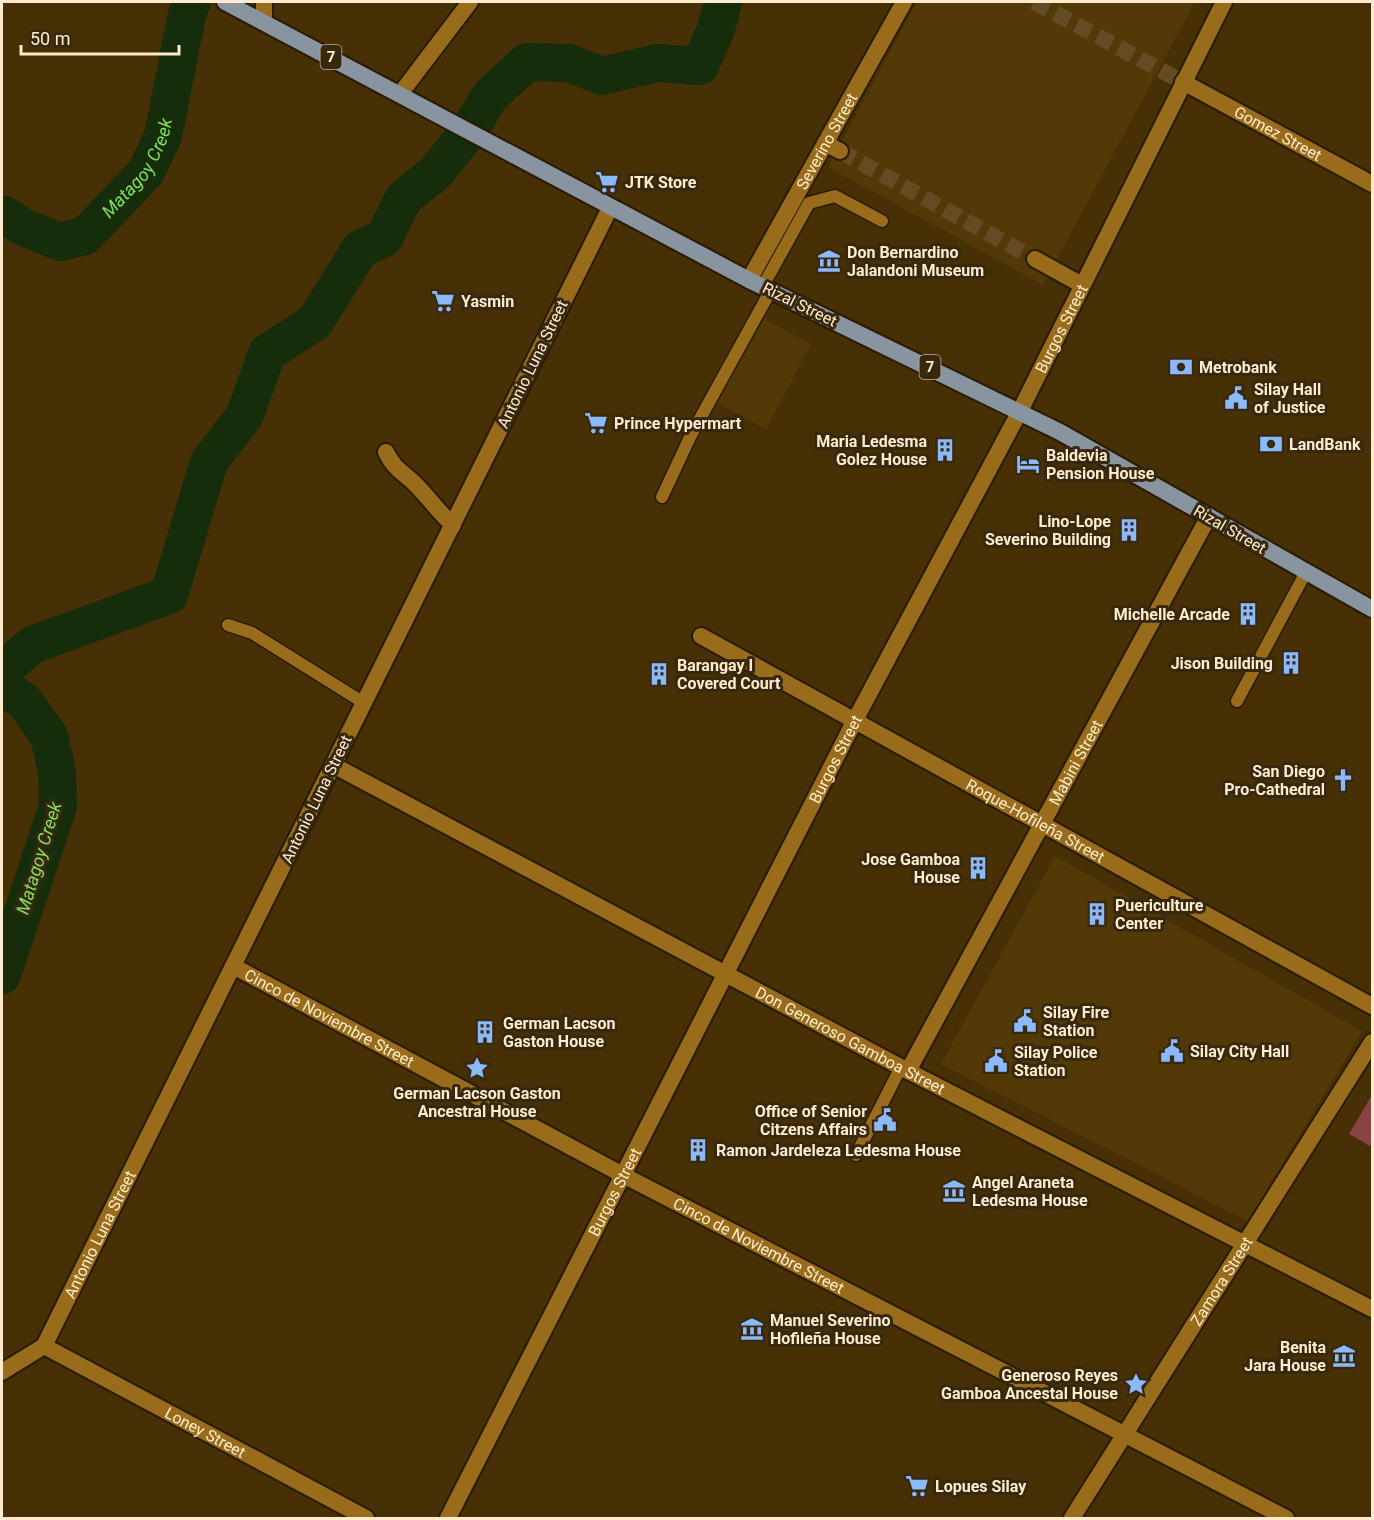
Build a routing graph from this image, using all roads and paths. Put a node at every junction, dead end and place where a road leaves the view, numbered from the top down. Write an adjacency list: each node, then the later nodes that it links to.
1 (225, 2): 6 (main road, Rizal Street / 7)
2 (264, 2): 6 (street)
3 (470, 2): 8 (street)
4 (904, 2): 14 (street, Severino Street)
5 (1224, 2): 7 (street, Burgos Street)
6 (264, 21): 8 (main road, Rizal Street / 7)
7 (1183, 82): 9 (street, Gomez Street); 13 (street, Burgos Street)
8 (400, 94): 10 (main road, Rizal Street / 7)
9 (1372, 184)
10 (610, 208): 14 (main road, Rizal Street / 7); 19 (street, Antonio Luna Street)
11 (882, 221): 14 (lane)
12 (1035, 259): 13 (street)
13 (1082, 285): 15 (street, Burgos Street)
14 (761, 286): 15 (main road, Rizal Street / 7); 17 (lane)
15 (1020, 411): 18 (main road, Rizal Street / 7); 26 (street, Burgos Street)
16 (386, 452): 19 (street)
17 (662, 496)
18 (1209, 516): 20 (main road, Rizal Street / 7); 28 (street, Mabini Street)
19 (453, 525): 25 (street, Antonio Luna Street)
20 (1306, 572): 21 (main road, Rizal Street / 7); 24 (lane)
21 (1372, 609)
22 (228, 625): 25 (lane)
23 (701, 636): 26 (street, Roque-Hofileña Street)
24 (1237, 701)
25 (364, 703): 27 (street, Antonio Luna Street)
26 (854, 722): 28 (street, Roque-Hofileña Street); 30 (street, Burgos Street)
27 (333, 765): 29 (street, Antonio Luna Street); 30 (street, Don Generoso Gamboa Street)
28 (1042, 824): 31 (street, Roque-Hofileña Street); 33 (street, Mabini Street)
29 (233, 966): 35 (street, Cinco de Noviembre Street); 38 (street, Antonio Luna Street)
30 (726, 974): 33 (street, Don Generoso Gamboa Street); 35 (street, Burgos Street)
31 (1372, 1006)
32 (1372, 1042): 36 (street, Zamora Street)
33 (904, 1069): 34 (lane); 36 (street, Don Generoso Gamboa Street)
34 (856, 1155)
35 (623, 1175): 40 (street, Cinco de Noviembre Street); 42 (street, Burgos Street)
36 (1245, 1244): 37 (street, Don Generoso Gamboa Street); 40 (street, Zamora Street)
37 (1372, 1309)
38 (44, 1346): 39 (street); 41 (street, Loney Street)
39 (2, 1372)
40 (1125, 1434): 43 (street, Zamora Street); 44 (street, Cinco de Noviembre Street)
41 (366, 1518)
42 (448, 1518)
43 (1072, 1518)
44 (1286, 1518)

